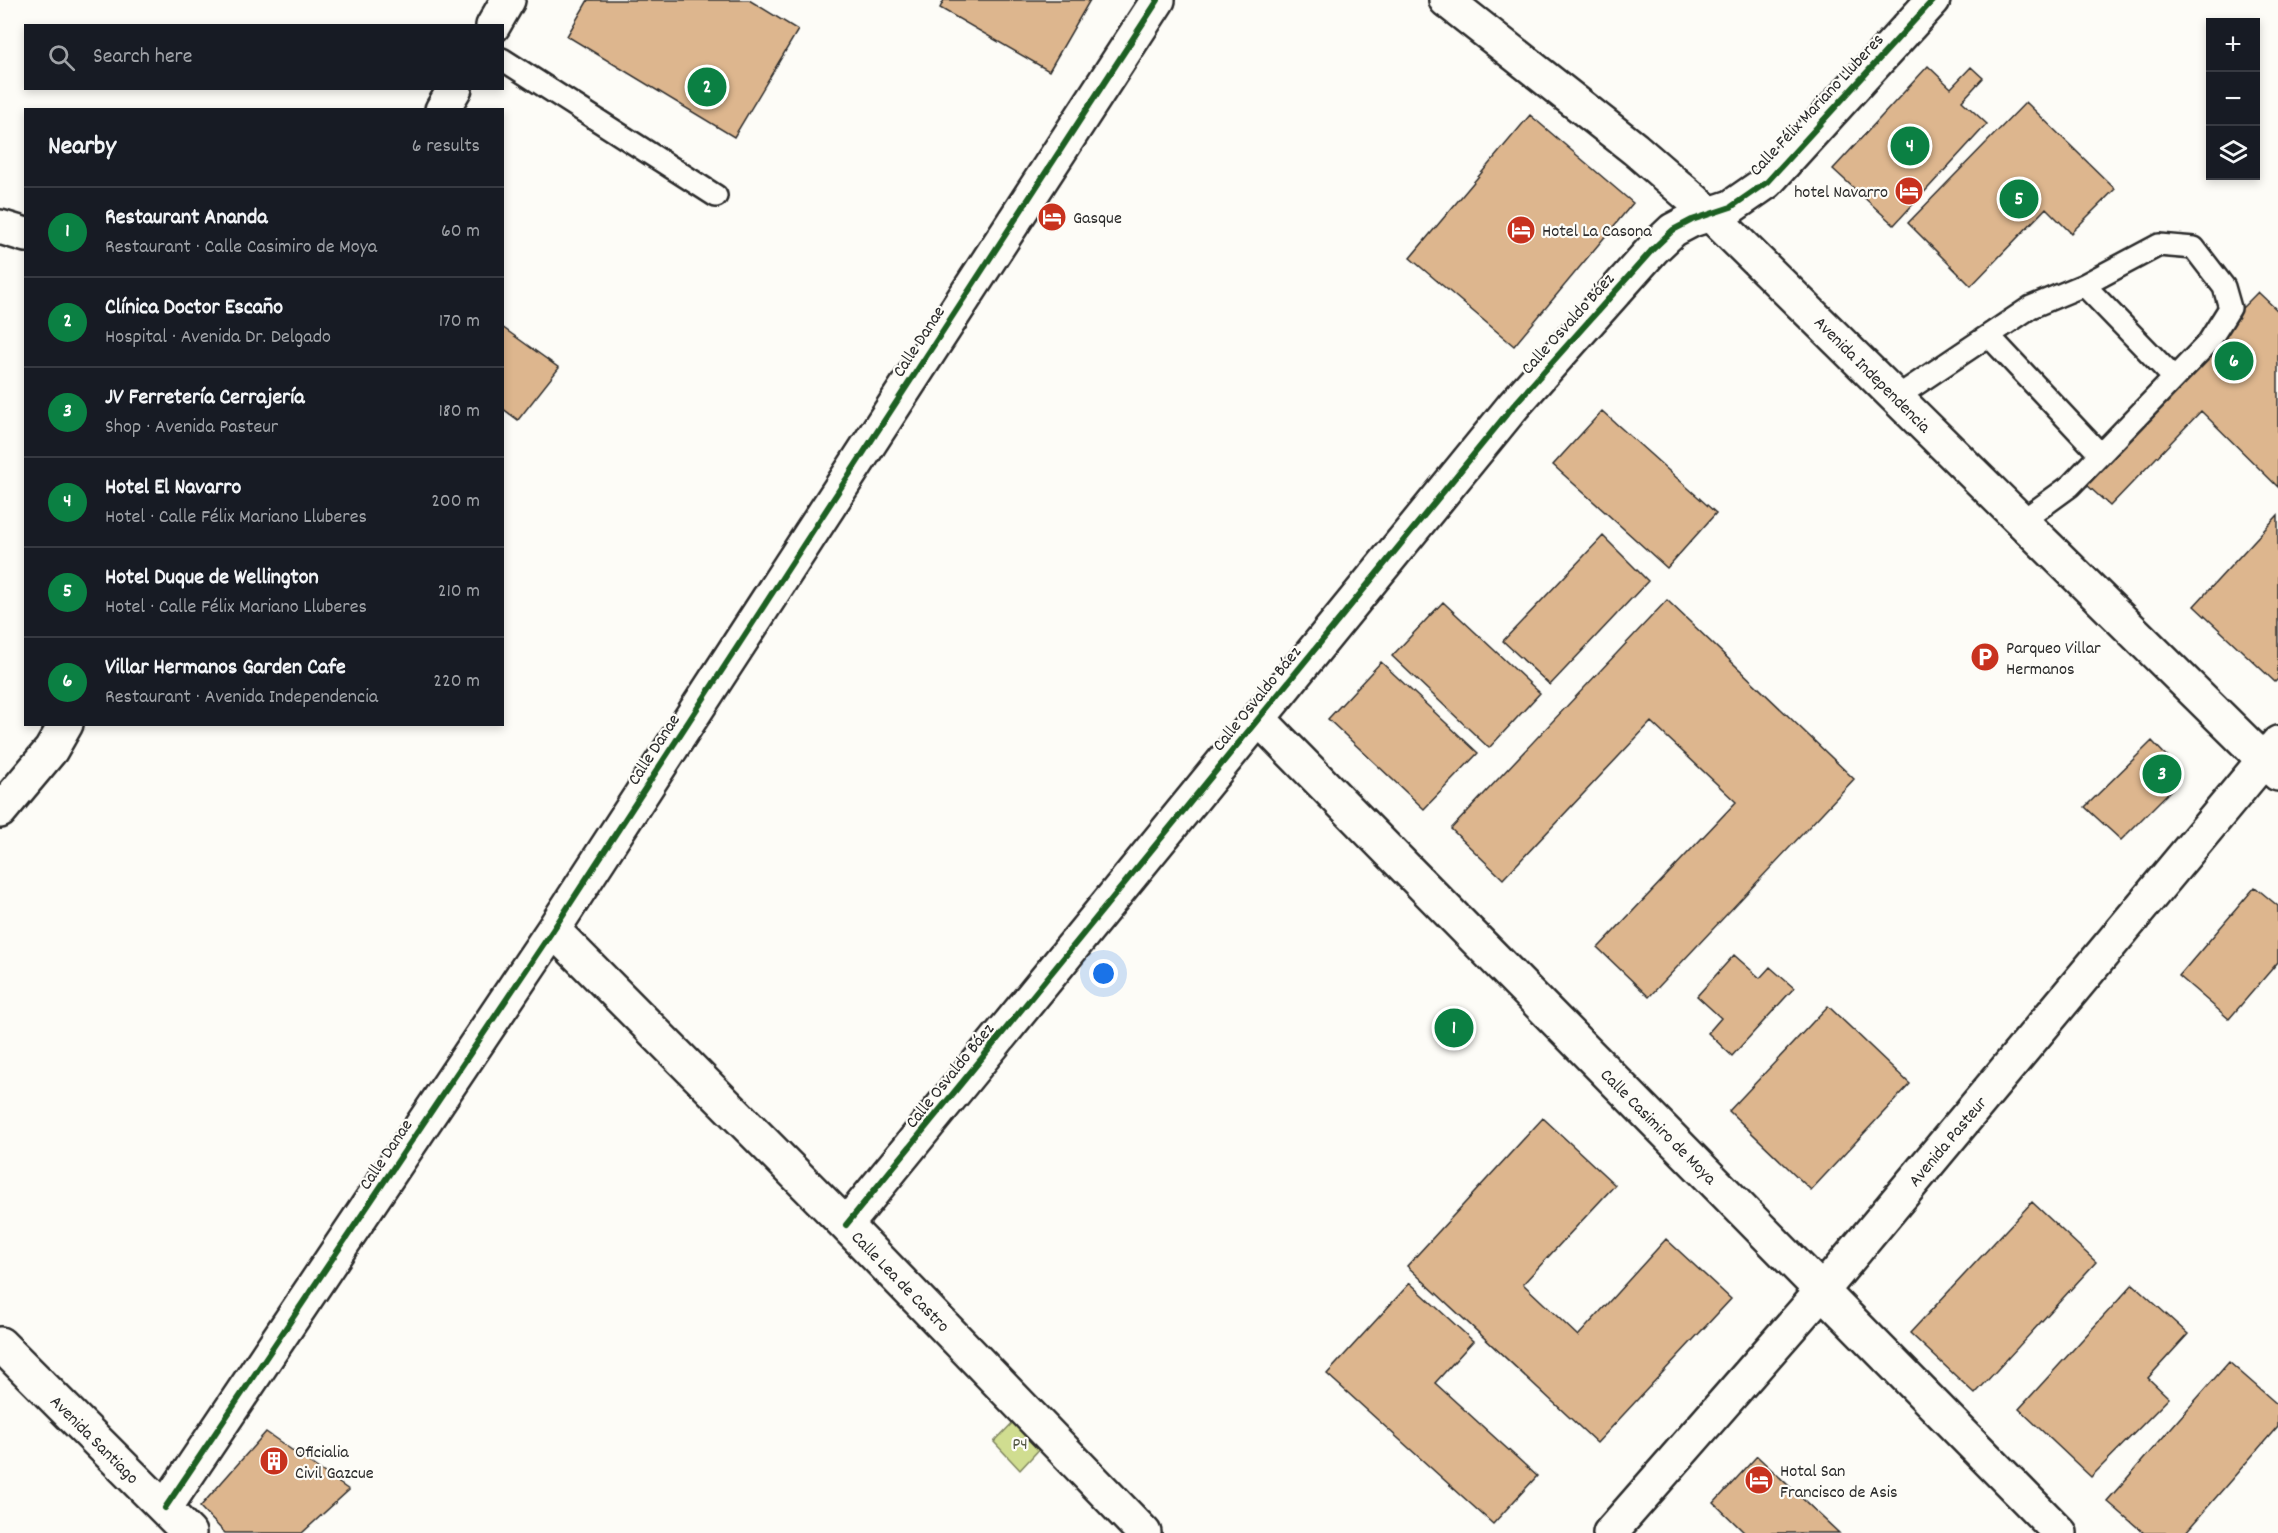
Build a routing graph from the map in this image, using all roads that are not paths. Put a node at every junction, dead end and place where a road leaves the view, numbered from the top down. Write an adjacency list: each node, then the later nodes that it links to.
1 (508, 0): 5 (street)
2 (1158, 0): 23 (street, Calle Danae)
3 (1446, 0): 10 (street, Avenida Independencia)
4 (1933, 0): 10 (street, Calle Félix Mariano Lluberes)
5 (494, 24)
6 (504, 60): 9 (lane)
7 (454, 90): 8 (street)
8 (443, 108)
9 (716, 196)
10 (1710, 214): 16 (street, Avenida Independencia); 19 (street, Calle Osvaldo Báez)
11 (0, 227): 12 (street)
12 (24, 234)
13 (2084, 285): 14 (lane); 15 (lane); 15 (lane)
14 (1989, 336): 16 (lane); 17 (lane)
15 (2174, 378): 17 (lane)
16 (1897, 397): 18 (street, Avenida Independencia)
17 (2100, 454): 18 (lane)
18 (2022, 521): 21 (street, Avenida Independencia)
19 (1258, 719): 24 (street, Calle Osvaldo Báez); 25 (street, Calle Casimiro de Moya)
20 (65, 726): 22 (street)
21 (2273, 759): 25 (street, Avenida Pasteur)
22 (0, 812)
23 (553, 930): 24 (street, Calle Lea de Castro); 27 (street, Calle Danae)
24 (846, 1225): 29 (street, Calle Lea de Castro)
25 (1822, 1291): 30 (street, Avenida Pasteur); 31 (street, Calle Casimiro de Moya)
26 (0, 1344): 27 (street, Avenida Santiago)
27 (165, 1508): 28 (street, Avenida Santiago)
28 (189, 1533)
29 (1144, 1533)
30 (1610, 1533)
31 (2060, 1533)

